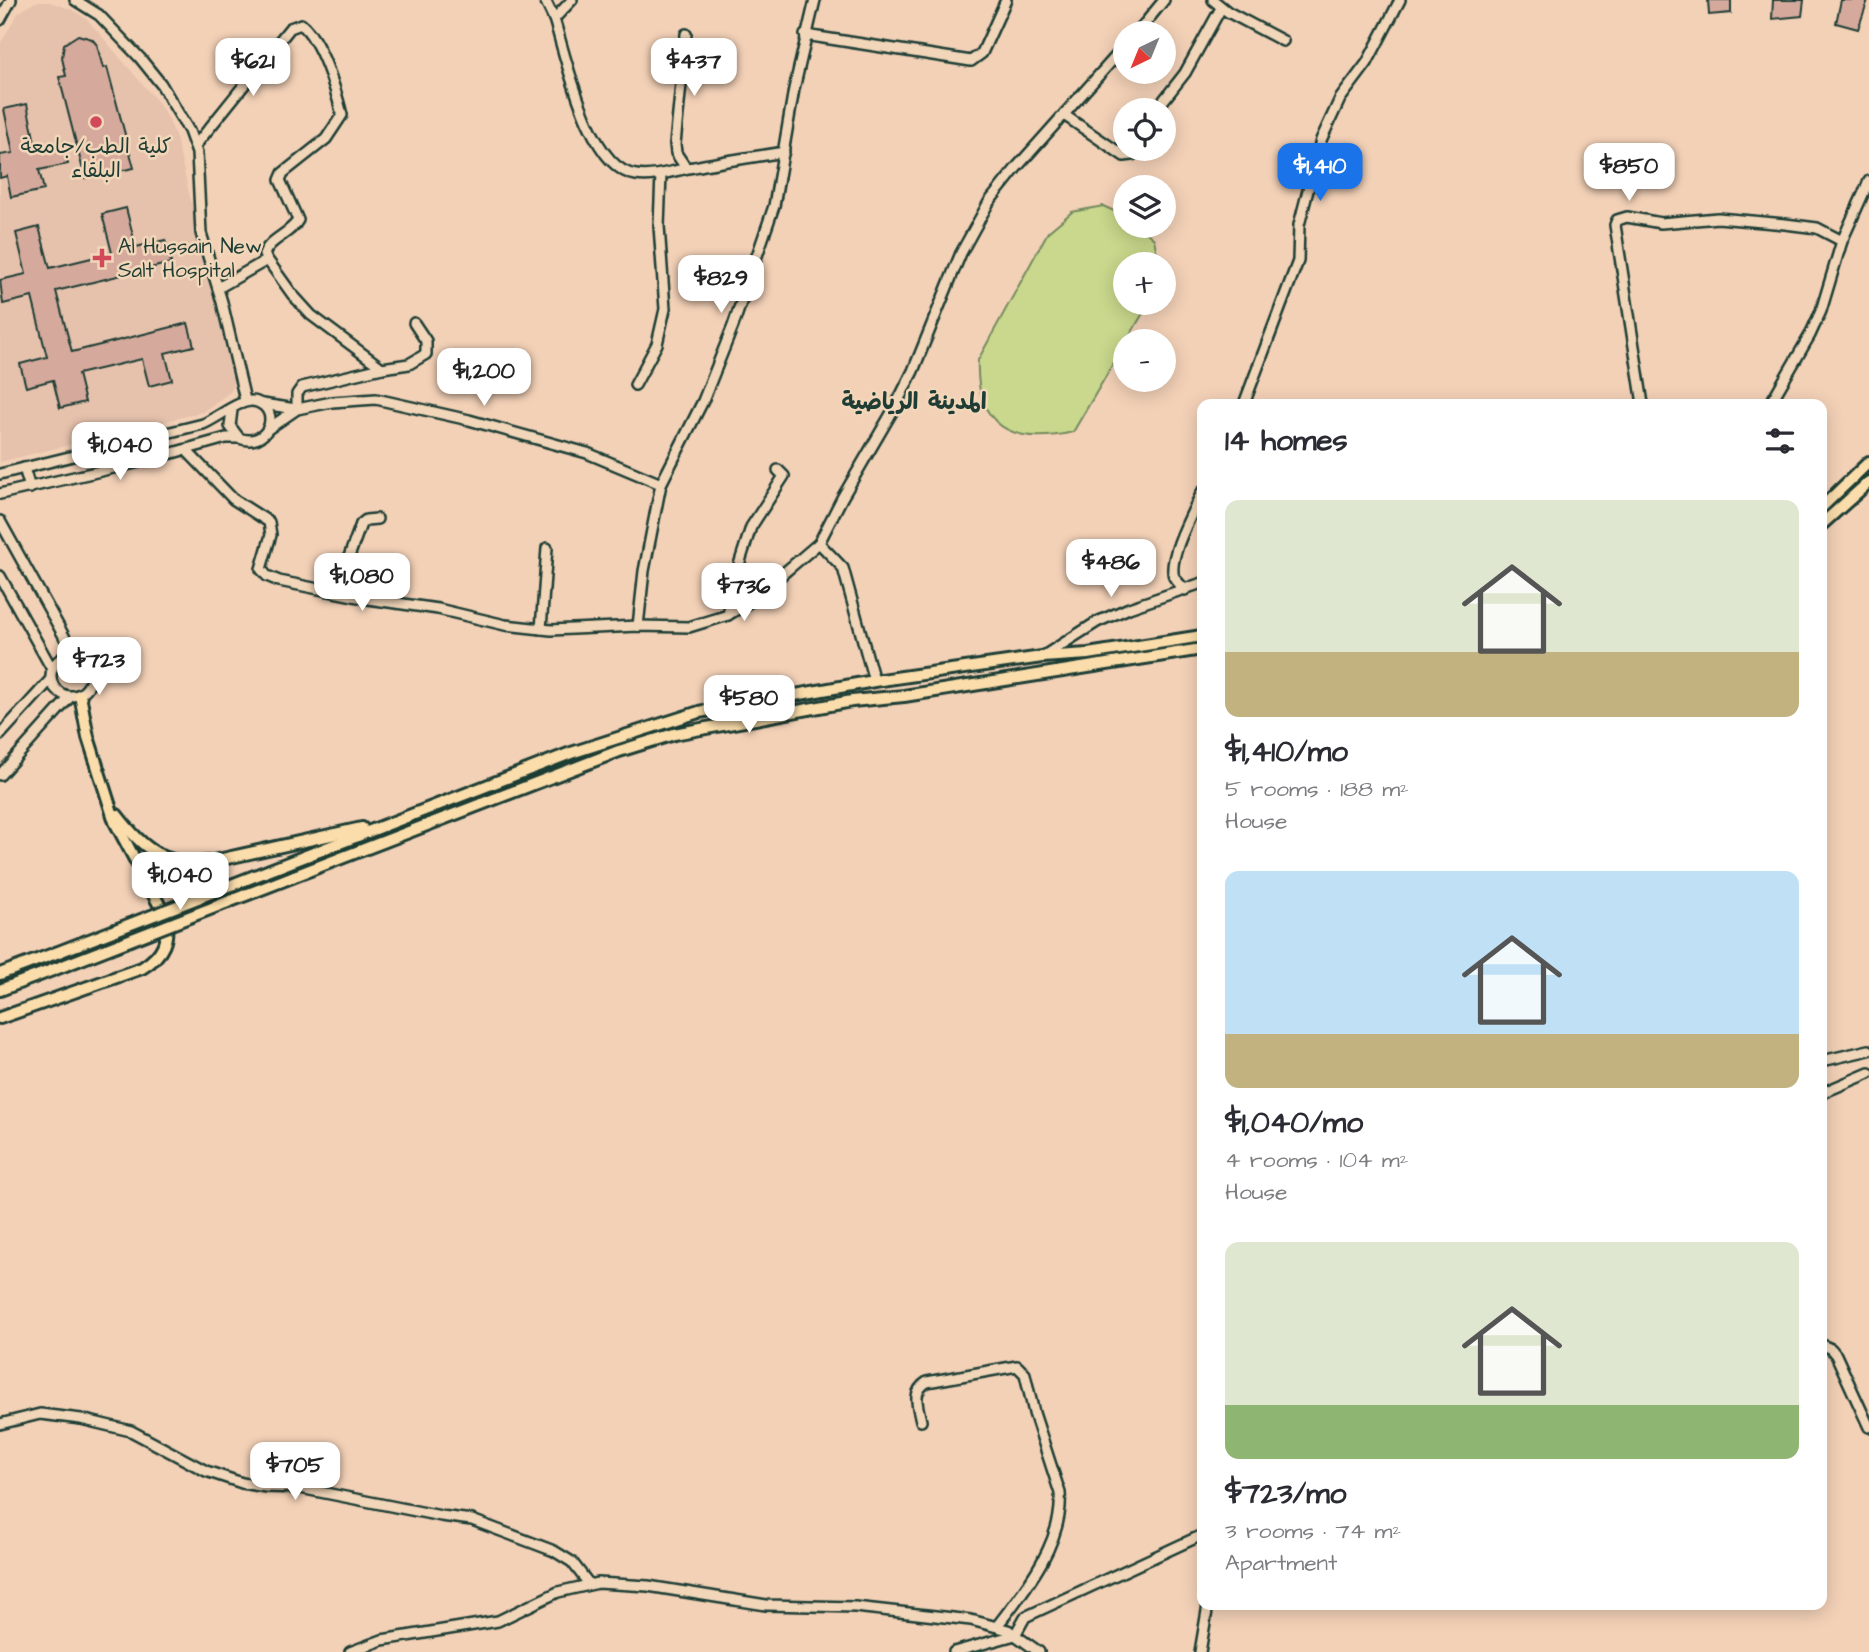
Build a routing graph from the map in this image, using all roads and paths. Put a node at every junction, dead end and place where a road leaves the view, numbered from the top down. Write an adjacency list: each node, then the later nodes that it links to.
1 (11, 0): 12 (street)
2 (75, 0): 20 (street)
3 (545, 0): 11 (street)
4 (572, 0): 11 (street)
5 (815, 0): 15 (street)
6 (1006, 0): 15 (street)
7 (1164, 0): 13 (street)
8 (1213, 0): 10 (street)
9 (1399, 0): 32 (street)
10 (1221, 8): 16 (street); 18 (street)
11 (554, 19): 24 (street)
12 (0, 20)
13 (1147, 21)
14 (686, 34): 23 (street)
15 (806, 35): 22 (street)
16 (1283, 41)
17 (1113, 60): 19 (street)
18 (1166, 98)
19 (1064, 115): 21 (street); 55 (street)
20 (195, 146): 27 (street); 28 (street)
21 (1113, 148)
22 (784, 152): 23 (street); 47 (street)
23 (686, 168): 24 (street)
24 (661, 174): 31 (street)
25 (1869, 181): 26 (street)
26 (1842, 241): 33 (street); 34 (street)
27 (267, 260): 28 (street); 30 (street)
28 (218, 288): 35 (street)
29 (414, 323): 30 (street)
30 (382, 368): 37 (street)
31 (635, 386)
32 (1246, 399)
33 (1642, 399)
34 (1773, 399)
35 (245, 400): 36 (street); 38 (street)
36 (262, 404): 37 (street); 39 (street)
37 (298, 409): 39 (street); 47 (street)
38 (232, 410): 40 (street); 43 (street)
39 (268, 429): 40 (street)
40 (239, 438): 41 (street)
41 (186, 450): 48 (street); 60 (street)
42 (1869, 462): 50 (main road)
43 (24, 468): 45 (street); 48 (street)
44 (778, 470): 61 (street)
45 (0, 474)
46 (1869, 482): 53 (main road)
47 (661, 484): 62 (street)
48 (30, 488): 49 (street)
49 (1, 495)
50 (1827, 502)
51 (1197, 503): 59 (street)
52 (377, 519): 60 (street)
53 (1827, 520)
54 (0, 521): 66 (street)
55 (819, 543): 61 (street); 69 (street)
56 (547, 548): 63 (street)
57 (0, 576): 68 (street)
58 (1197, 585): 59 (street)
59 (1185, 590): 67 (street)
60 (336, 592): 63 (street)
61 (728, 615): 62 (street)
62 (638, 626): 63 (street)
63 (541, 629)
64 (1197, 637): 67 (main road)
65 (1197, 650): 76 (main road, bridge)
66 (75, 656): 68 (street); 70 (street)
67 (1042, 657): 69 (main road)
68 (51, 674): 70 (street); 71 (street)
69 (874, 681): 74 (main road)
70 (75, 696): 72 (street); 73 (main road)
71 (0, 735)
72 (0, 775)
73 (110, 807): 74 (main road); 77 (main road)
74 (402, 819): 75 (main road, bridge)
75 (0, 974)
76 (0, 990)
77 (0, 1018)
78 (1869, 1050): 79 (street)
79 (1827, 1060)
80 (1869, 1073): 81 (street)
81 (1827, 1091)
82 (1827, 1347): 85 (street)
83 (921, 1421): 89 (street)
84 (0, 1424): 87 (street)
85 (1869, 1427)
86 (1197, 1537): 90 (street)
87 (589, 1584): 89 (street); 91 (street)
88 (1207, 1610): 94 (street)
89 (997, 1626): 90 (street)
90 (1016, 1635): 92 (street); 93 (street)
91 (350, 1652)
92 (954, 1652)
93 (1039, 1652)
94 (1200, 1652)

